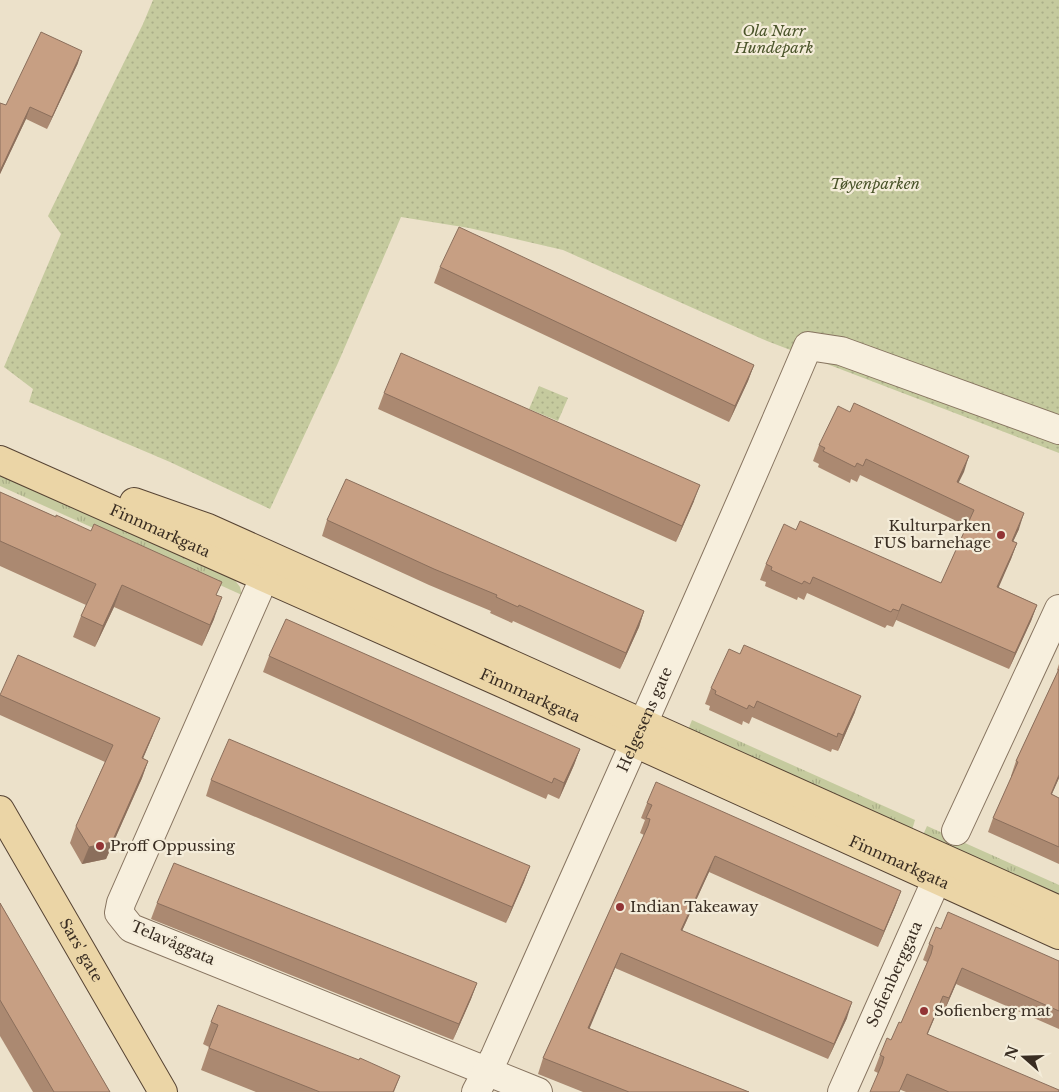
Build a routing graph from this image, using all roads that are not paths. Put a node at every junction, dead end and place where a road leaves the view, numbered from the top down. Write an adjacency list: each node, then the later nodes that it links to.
1 (1059, 430): 6 (street, Helgesens gate)
2 (0, 440): 6 (main road, Finnmarkgata)
3 (0, 460): 4 (main road, Finnmarkgata)
4 (264, 578): 6 (main road, Finnmarkgata); 13 (street, Telavåggata)
5 (1059, 609): 8 (street)
6 (638, 733): 9 (main road, Finnmarkgata); 10 (main road, Finnmarkgata); 13 (street, Helgesens gate)
7 (0, 810): 14 (main road, Sars' gate)
8 (956, 831)
9 (958, 865): 10 (street, Sofienberggata); 11 (main road, Finnmarkgata)
10 (936, 881): 12 (main road, Finnmarkgata); 16 (street, Sofienberggata)
11 (1059, 910)
12 (1059, 935)
13 (481, 1082): 15 (street)
14 (163, 1092)
15 (538, 1092)
16 (842, 1092)

